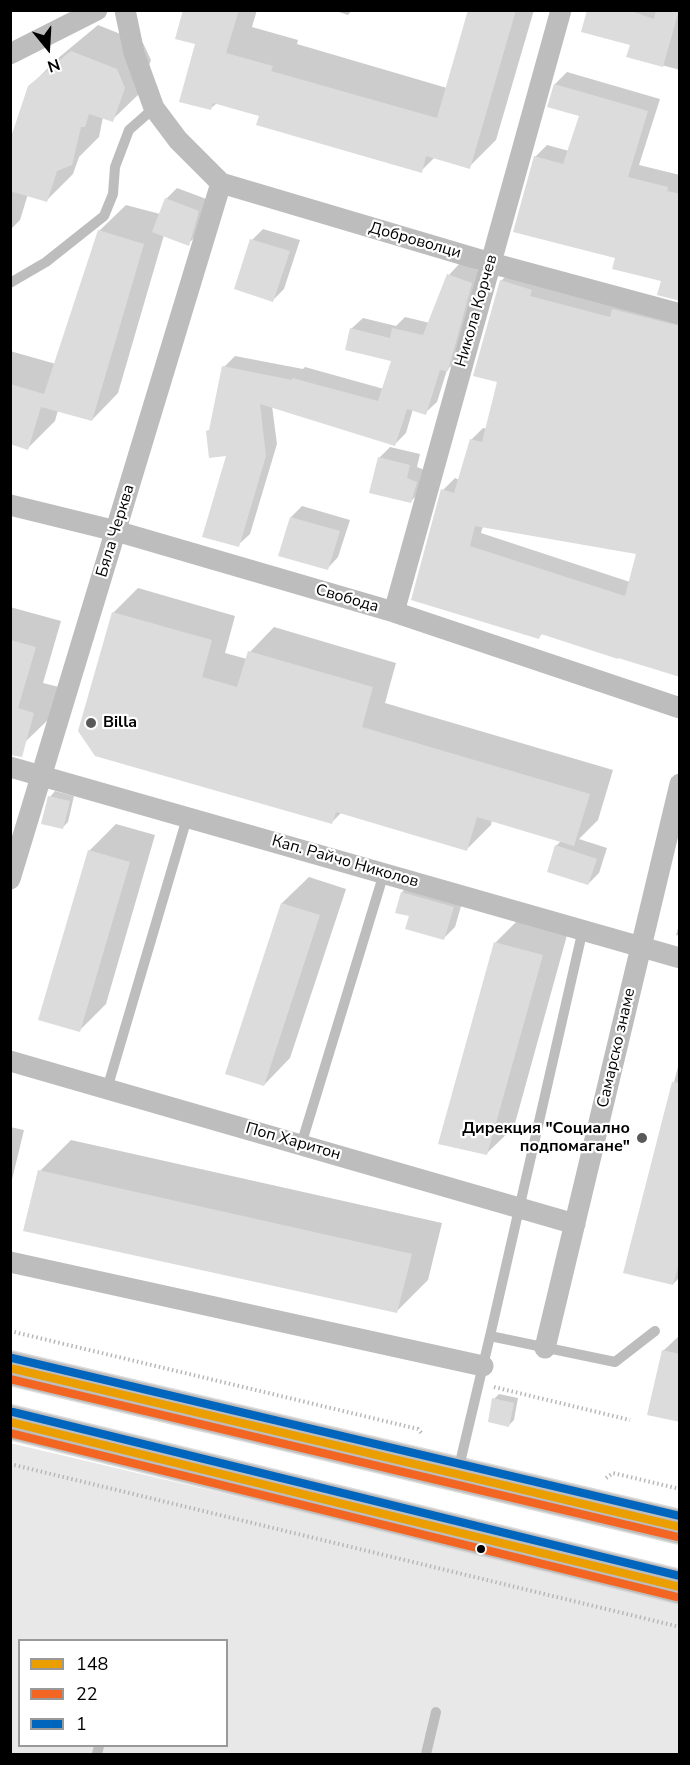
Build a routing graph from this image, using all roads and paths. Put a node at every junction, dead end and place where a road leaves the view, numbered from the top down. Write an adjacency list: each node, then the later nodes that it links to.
1 (97, 10): 4 (street)
2 (125, 10): 5 (street)
3 (561, 10): 7 (street, Никола Корчев)
4 (10, 54)
5 (154, 108): 6 (street); 8 (lane)
6 (221, 183): 7 (street, Доброволци); 11 (street, Бяла Черква)
7 (491, 263): 9 (street, Доброволци); 12 (street, Никола Корчев)
8 (10, 283)
9 (680, 314)
10 (10, 505): 11 (street, Свобода)
11 (116, 531): 12 (street, Свобода); 15 (street, Бяла Черква)
12 (394, 612): 13 (street, Свобода)
13 (680, 708)
14 (10, 766): 15 (street, Кап. Райчо Николов)
15 (42, 776): 17 (street, Кап. Райчо Николов); 19 (street, Бяла Черква)
16 (680, 784): 21 (street, Самарско знаме)
17 (187, 818): 18 (street, Кап. Райчо Николов); 24 (lane)
18 (384, 873): 20 (street, Кап. Райчо Николов); 25 (lane)
19 (10, 879)
20 (583, 929): 21 (street, Кап. Райчо Николов); 26 (lane)
21 (641, 946): 22 (street, Кап. Райчо Николов); 27 (street, Самарско знаме)
22 (680, 958)
23 (10, 1061): 24 (street, Поп Харитон)
24 (107, 1089): 25 (street, Поп Харитон)
25 (301, 1145): 26 (street, Поп Харитон)
26 (520, 1209): 27 (street, Поп Харитон); 31 (lane)
27 (575, 1224): 32 (street, Самарско знаме)
28 (10, 1262): 34 (street)
29 (10, 1331): 37 (path)
30 (655, 1331): 32 (lane)
31 (490, 1336): 32 (lane); 34 (lane)
32 (545, 1347)
33 (10, 1368): 39 (main road)
34 (481, 1375): 35 (path); 39 (lane)
35 (630, 1420)
36 (10, 1422): 41 (main road)
37 (426, 1438)
38 (10, 1464): 42 (path)
39 (457, 1474): 40 (main road)
40 (680, 1527)
41 (680, 1587)
42 (680, 1627)
43 (436, 1712): 44 (lane)
44 (426, 1755)

